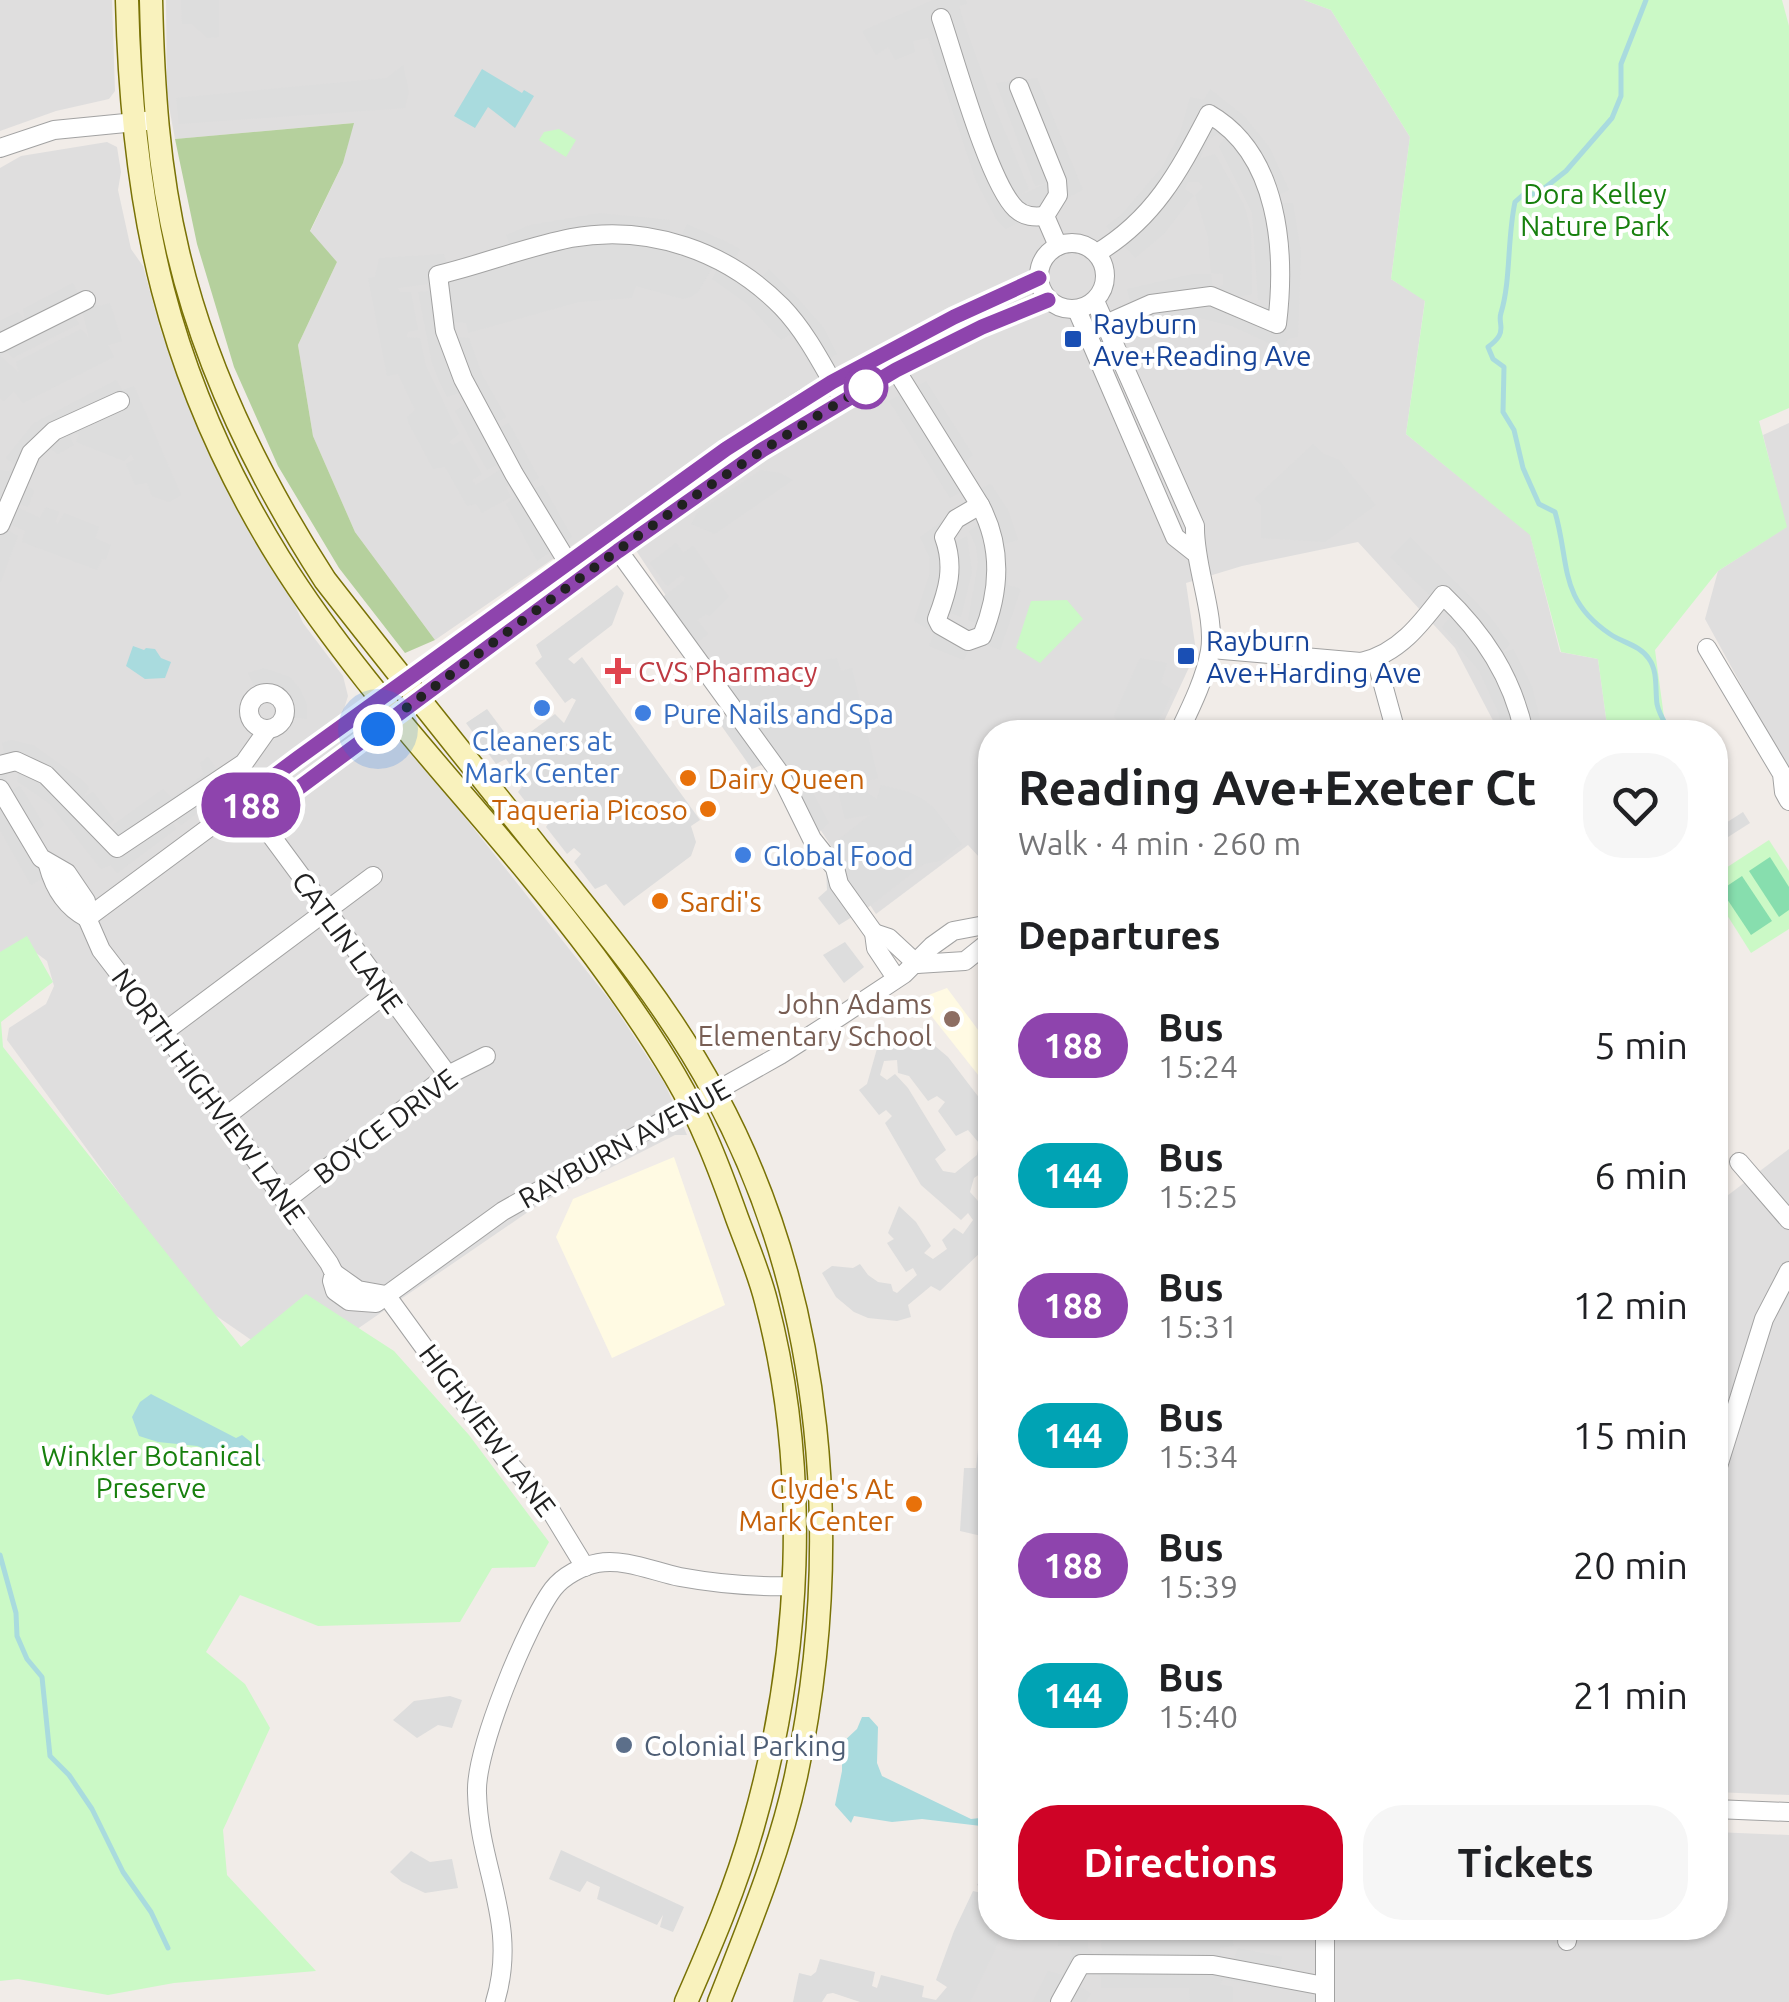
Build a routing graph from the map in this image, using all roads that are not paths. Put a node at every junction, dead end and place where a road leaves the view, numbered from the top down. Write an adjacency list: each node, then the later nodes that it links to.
1 (127, 0): 5 (main road)
2 (151, 0): 5 (main road)
3 (941, 18): 7 (street)
4 (1019, 88): 7 (street)
5 (144, 121): 6 (street); 32 (main road); 33 (main road)
6 (0, 148)
7 (1045, 216): 8 (street)
8 (1058, 246): 9 (street); 10 (street)
9 (1097, 254): 13 (street); 15 (street)
10 (1039, 278): 12 (street); 17 (street)
11 (86, 300): 16 (street)
12 (1048, 300): 14 (street); 18 (street)
13 (1095, 301): 14 (street); 15 (street)
14 (1076, 310): 26 (street)
15 (1106, 324): 26 (street)
16 (0, 343)
17 (886, 353): 18 (street); 19 (street)
18 (896, 370): 20 (street); 22 (street)
19 (832, 382): 20 (street); 24 (street); 27 (street)
20 (842, 400): 25 (street)
21 (120, 402): 23 (street)
22 (980, 506): 22 (street)
23 (0, 525)
24 (606, 535): 25 (street); 27 (street)
25 (618, 551): 28 (street); 47 (street)
26 (1194, 552): 30 (street)
27 (568, 564): 28 (street); 32 (street)
28 (580, 580): 32 (street)
29 (1707, 648): 41 (street)
30 (1211, 649): 31 (street); 34 (street)
31 (1376, 659): 35 (street); 36 (street)
32 (411, 690): 33 (street); 55 (main road)
33 (389, 706): 37 (street); 39 (street); 56 (main road)
34 (1185, 720)
35 (1393, 720)
36 (1520, 720)
37 (298, 758): 38 (street); 39 (street); 42 (street)
38 (0, 765)
39 (312, 776): 42 (street)
40 (0, 789): 45 (street, NORTH HIGHVIEW LANE)
41 (1789, 801)
42 (250, 808): 44 (street, CATLIN LANE); 45 (street)
43 (373, 876): 44 (street)
44 (326, 911): 51 (street, CATLIN LANE); 52 (street)
45 (87, 918): 52 (street, NORTH HIGHVIEW LANE)
46 (978, 927): 49 (street, RAYBURN AVENUE)
47 (874, 933): 49 (street); 50 (street)
48 (978, 951): 49 (street)
49 (916, 964): 50 (street, RAYBURN AVENUE)
50 (896, 978): 55 (street, RAYBURN AVENUE)
51 (385, 994): 54 (street, CATLIN LANE); 57 (street)
52 (164, 1032): 57 (street, NORTH HIGHVIEW LANE)
53 (486, 1056): 54 (street, BOYCE DRIVE)
54 (448, 1075): 59 (street, BOYCE DRIVE)
55 (714, 1092): 56 (street, RAYBURN AVENUE); 72 (main road)
56 (690, 1106): 62 (street, RAYBURN AVENUE); 65 (main road)
57 (225, 1118): 59 (street, NORTH HIGHVIEW LANE)
58 (1738, 1162): 60 (street)
59 (286, 1200): 62 (street, NORTH HIGHVIEW LANE)
60 (1789, 1220)
61 (1789, 1271): 63 (street)
62 (386, 1295): 64 (street, HIGHVIEW LANE)
63 (1728, 1435)
64 (585, 1567): 65 (street); 70 (street)
65 (794, 1586): 71 (main road)
66 (1728, 1810): 67 (street)
67 (1789, 1812)
68 (1325, 1940): 69 (street)
69 (1324, 1994): 73 (street)
70 (495, 2002)
71 (686, 2002)
72 (719, 2002)
73 (1060, 2002)

